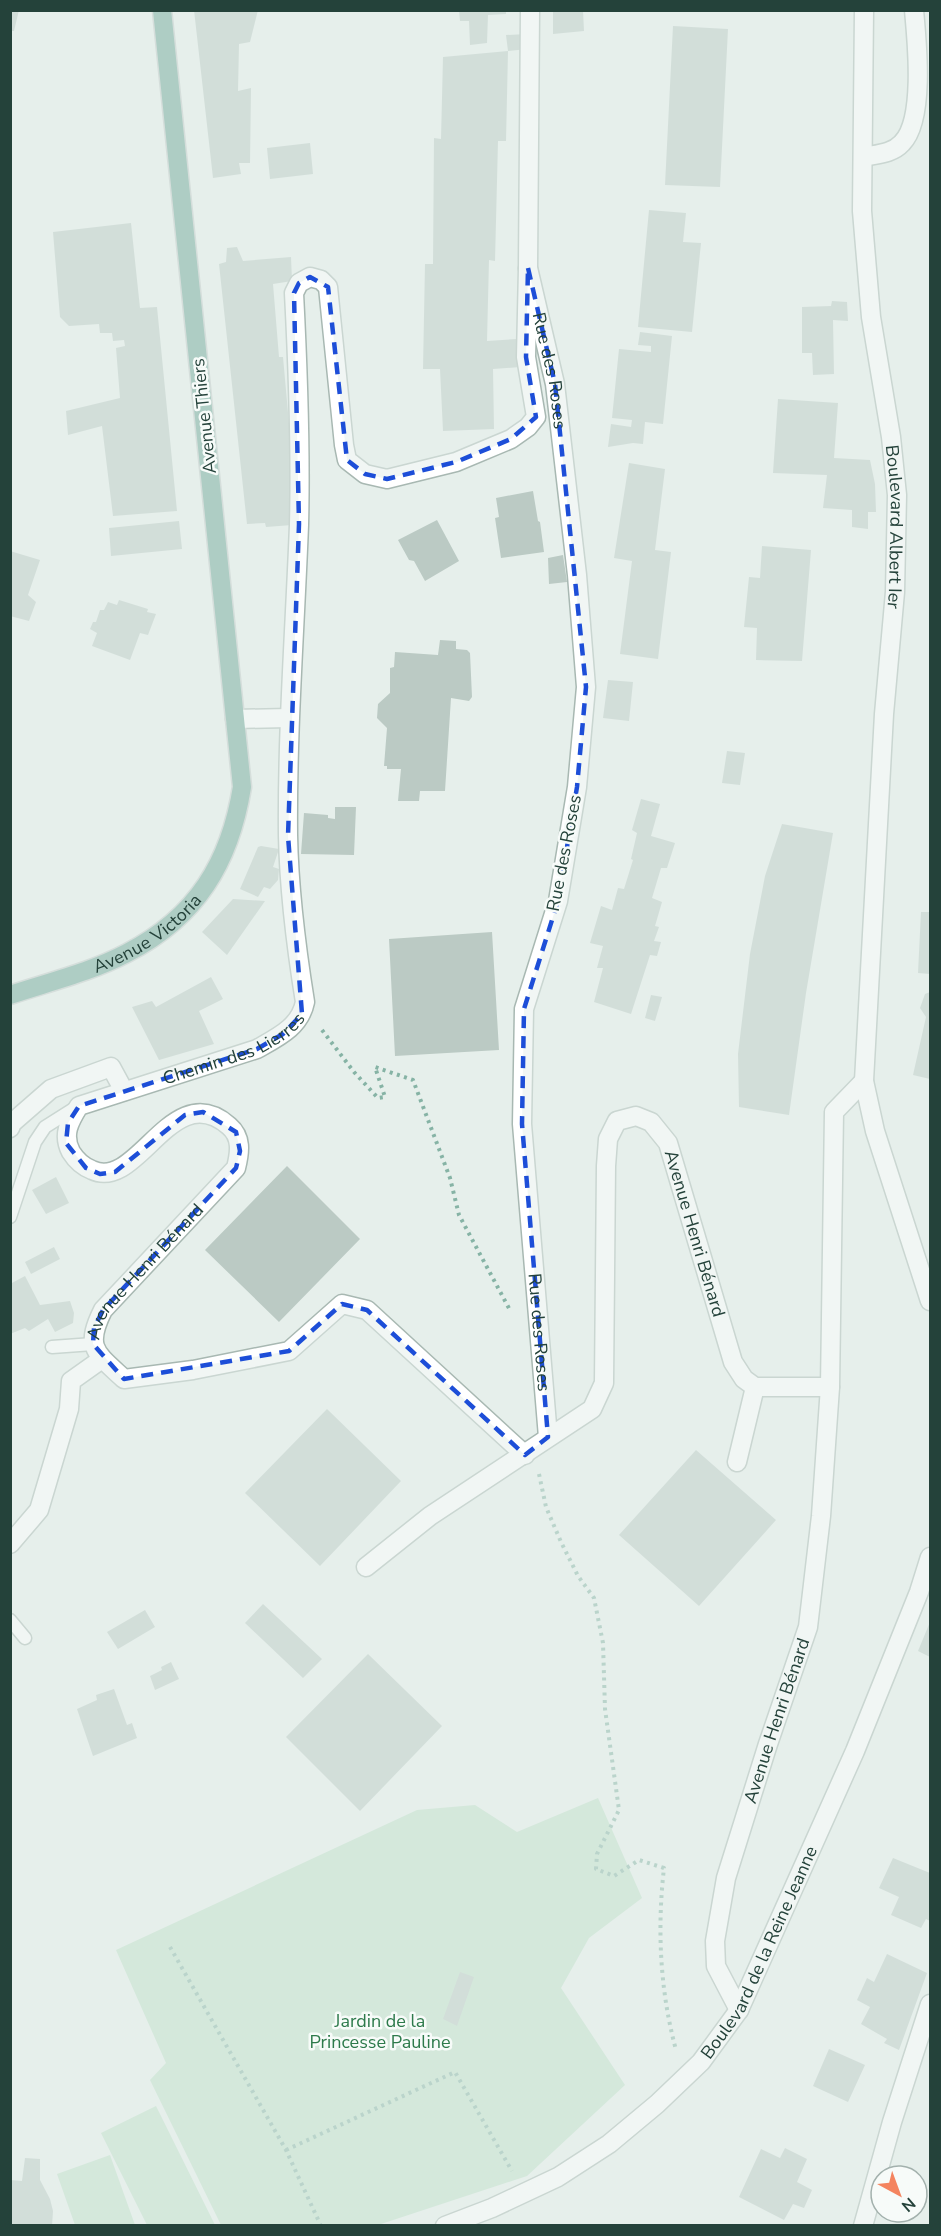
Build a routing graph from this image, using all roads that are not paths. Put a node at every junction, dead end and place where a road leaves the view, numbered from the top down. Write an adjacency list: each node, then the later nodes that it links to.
1 (162, 10): 8 (main road, Avenue Thiers)
2 (530, 10): 6 (street, Rue des Roses)
3 (864, 10): 5 (street, Boulevard Albert Ier)
4 (914, 10): 5 (street)
5 (863, 157): 11 (street, Boulevard Albert Ier)
6 (528, 268): 7 (street, Rue des Roses); 21 (street, Rue des Roses)
7 (289, 718): 8 (street); 12 (street, Chemin des Lierres)
8 (235, 719): 9 (main road, Avenue Thiers)
9 (236, 820): 10 (main road, Avenue Victoria)
10 (10, 995)
11 (864, 1081): 16 (street); 20 (street, Avenue Henri Bénard)
12 (124, 1090): 13 (street); 14 (street)
13 (79, 1106): 15 (lane); 18 (street, Avenue Henri Bénard)
14 (10, 1128)
15 (10, 1217)
16 (930, 1301)
17 (52, 1347): 18 (lane)
18 (98, 1351): 21 (street, Avenue Henri Bénard); 23 (street)
19 (755, 1387): 20 (street); 21 (street, Avenue Henri Bénard); 22 (street)
20 (830, 1387): 29 (street, Avenue Henri Bénard)
21 (536, 1446): 25 (street, Avenue Henri Bénard)
22 (737, 1462)
23 (10, 1544)
24 (930, 1557): 29 (street, Boulevard de la Reine Jeanne)
25 (366, 1568)
26 (10, 1620): 27 (lane)
27 (25, 1638)
28 (930, 2004): 31 (street)
29 (739, 2010): 30 (street, Boulevard de la Reine Jeanne)
30 (445, 2226)
31 (862, 2226)

